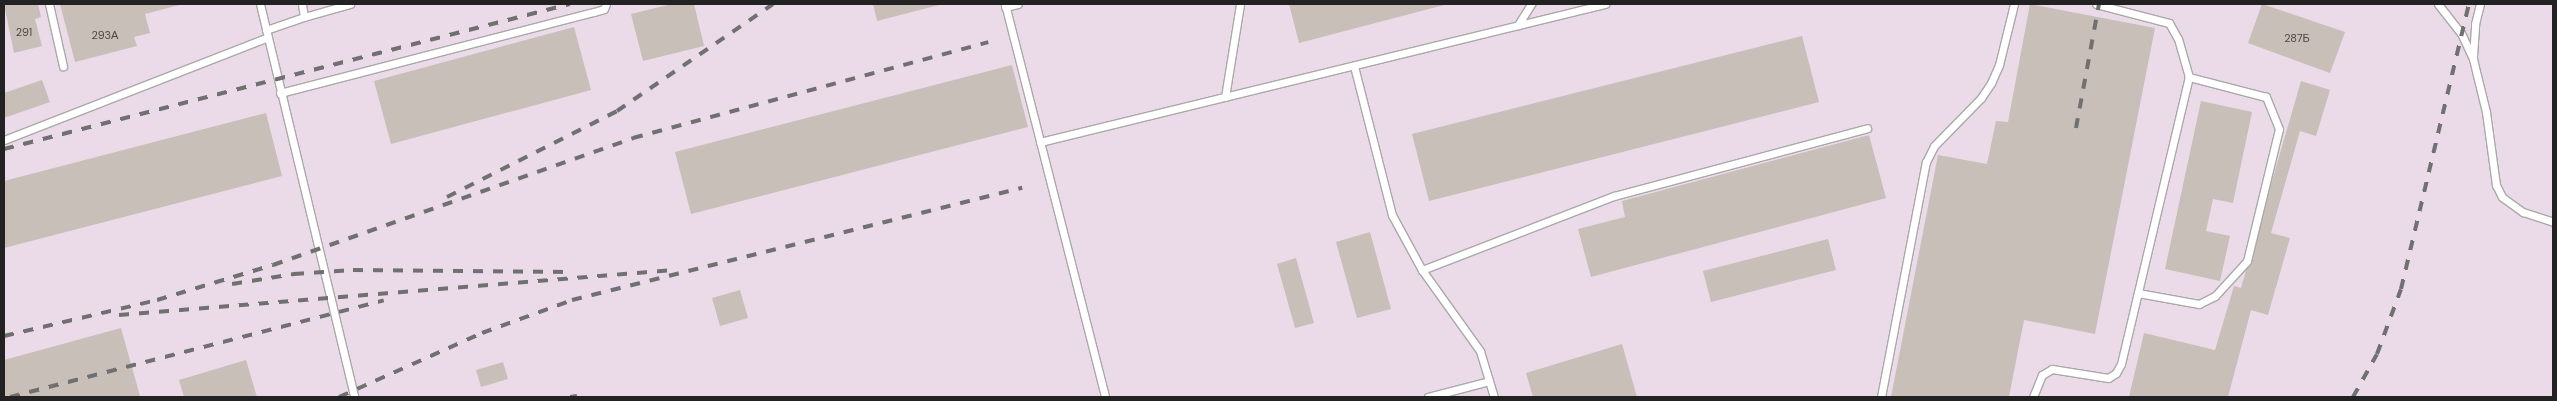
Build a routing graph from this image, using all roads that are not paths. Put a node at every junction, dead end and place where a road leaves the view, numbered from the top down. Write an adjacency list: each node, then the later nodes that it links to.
1 (49, 4): 19 (lane)
2 (260, 4): 17 (lane)
3 (302, 4): 15 (lane)
4 (350, 4): 15 (lane)
5 (606, 4): 22 (lane)
6 (1018, 4): 14 (lane)
7 (1240, 4): 23 (lane)
8 (1531, 4): 16 (lane)
9 (1605, 4): 16 (lane)
10 (2014, 4): 35 (lane)
11 (2096, 4): 21 (lane)
12 (2438, 4): 18 (lane)
13 (2480, 4): 18 (lane)
14 (1005, 5): 26 (lane)
15 (304, 17): 17 (lane)
16 (1518, 25): 20 (lane)
17 (267, 34): 22 (lane); 25 (lane)
18 (2473, 59): 27 (lane)
19 (64, 66)
20 (1354, 66): 23 (lane); 28 (lane)
21 (2189, 77): 29 (lane); 29 (lane)
22 (280, 93): 31 (lane)
23 (1224, 97): 26 (lane)
24 (1868, 128): 28 (lane)
25 (4, 140)
26 (1040, 142): 32 (lane)
27 (2553, 222)
28 (1422, 270): 30 (lane)
29 (2138, 293): 36 (lane)
30 (1489, 381): 33 (lane); 34 (lane)
31 (354, 397)
32 (1105, 397)
33 (1428, 397)
34 (1494, 397)
35 (1881, 397)
36 (2033, 397)

